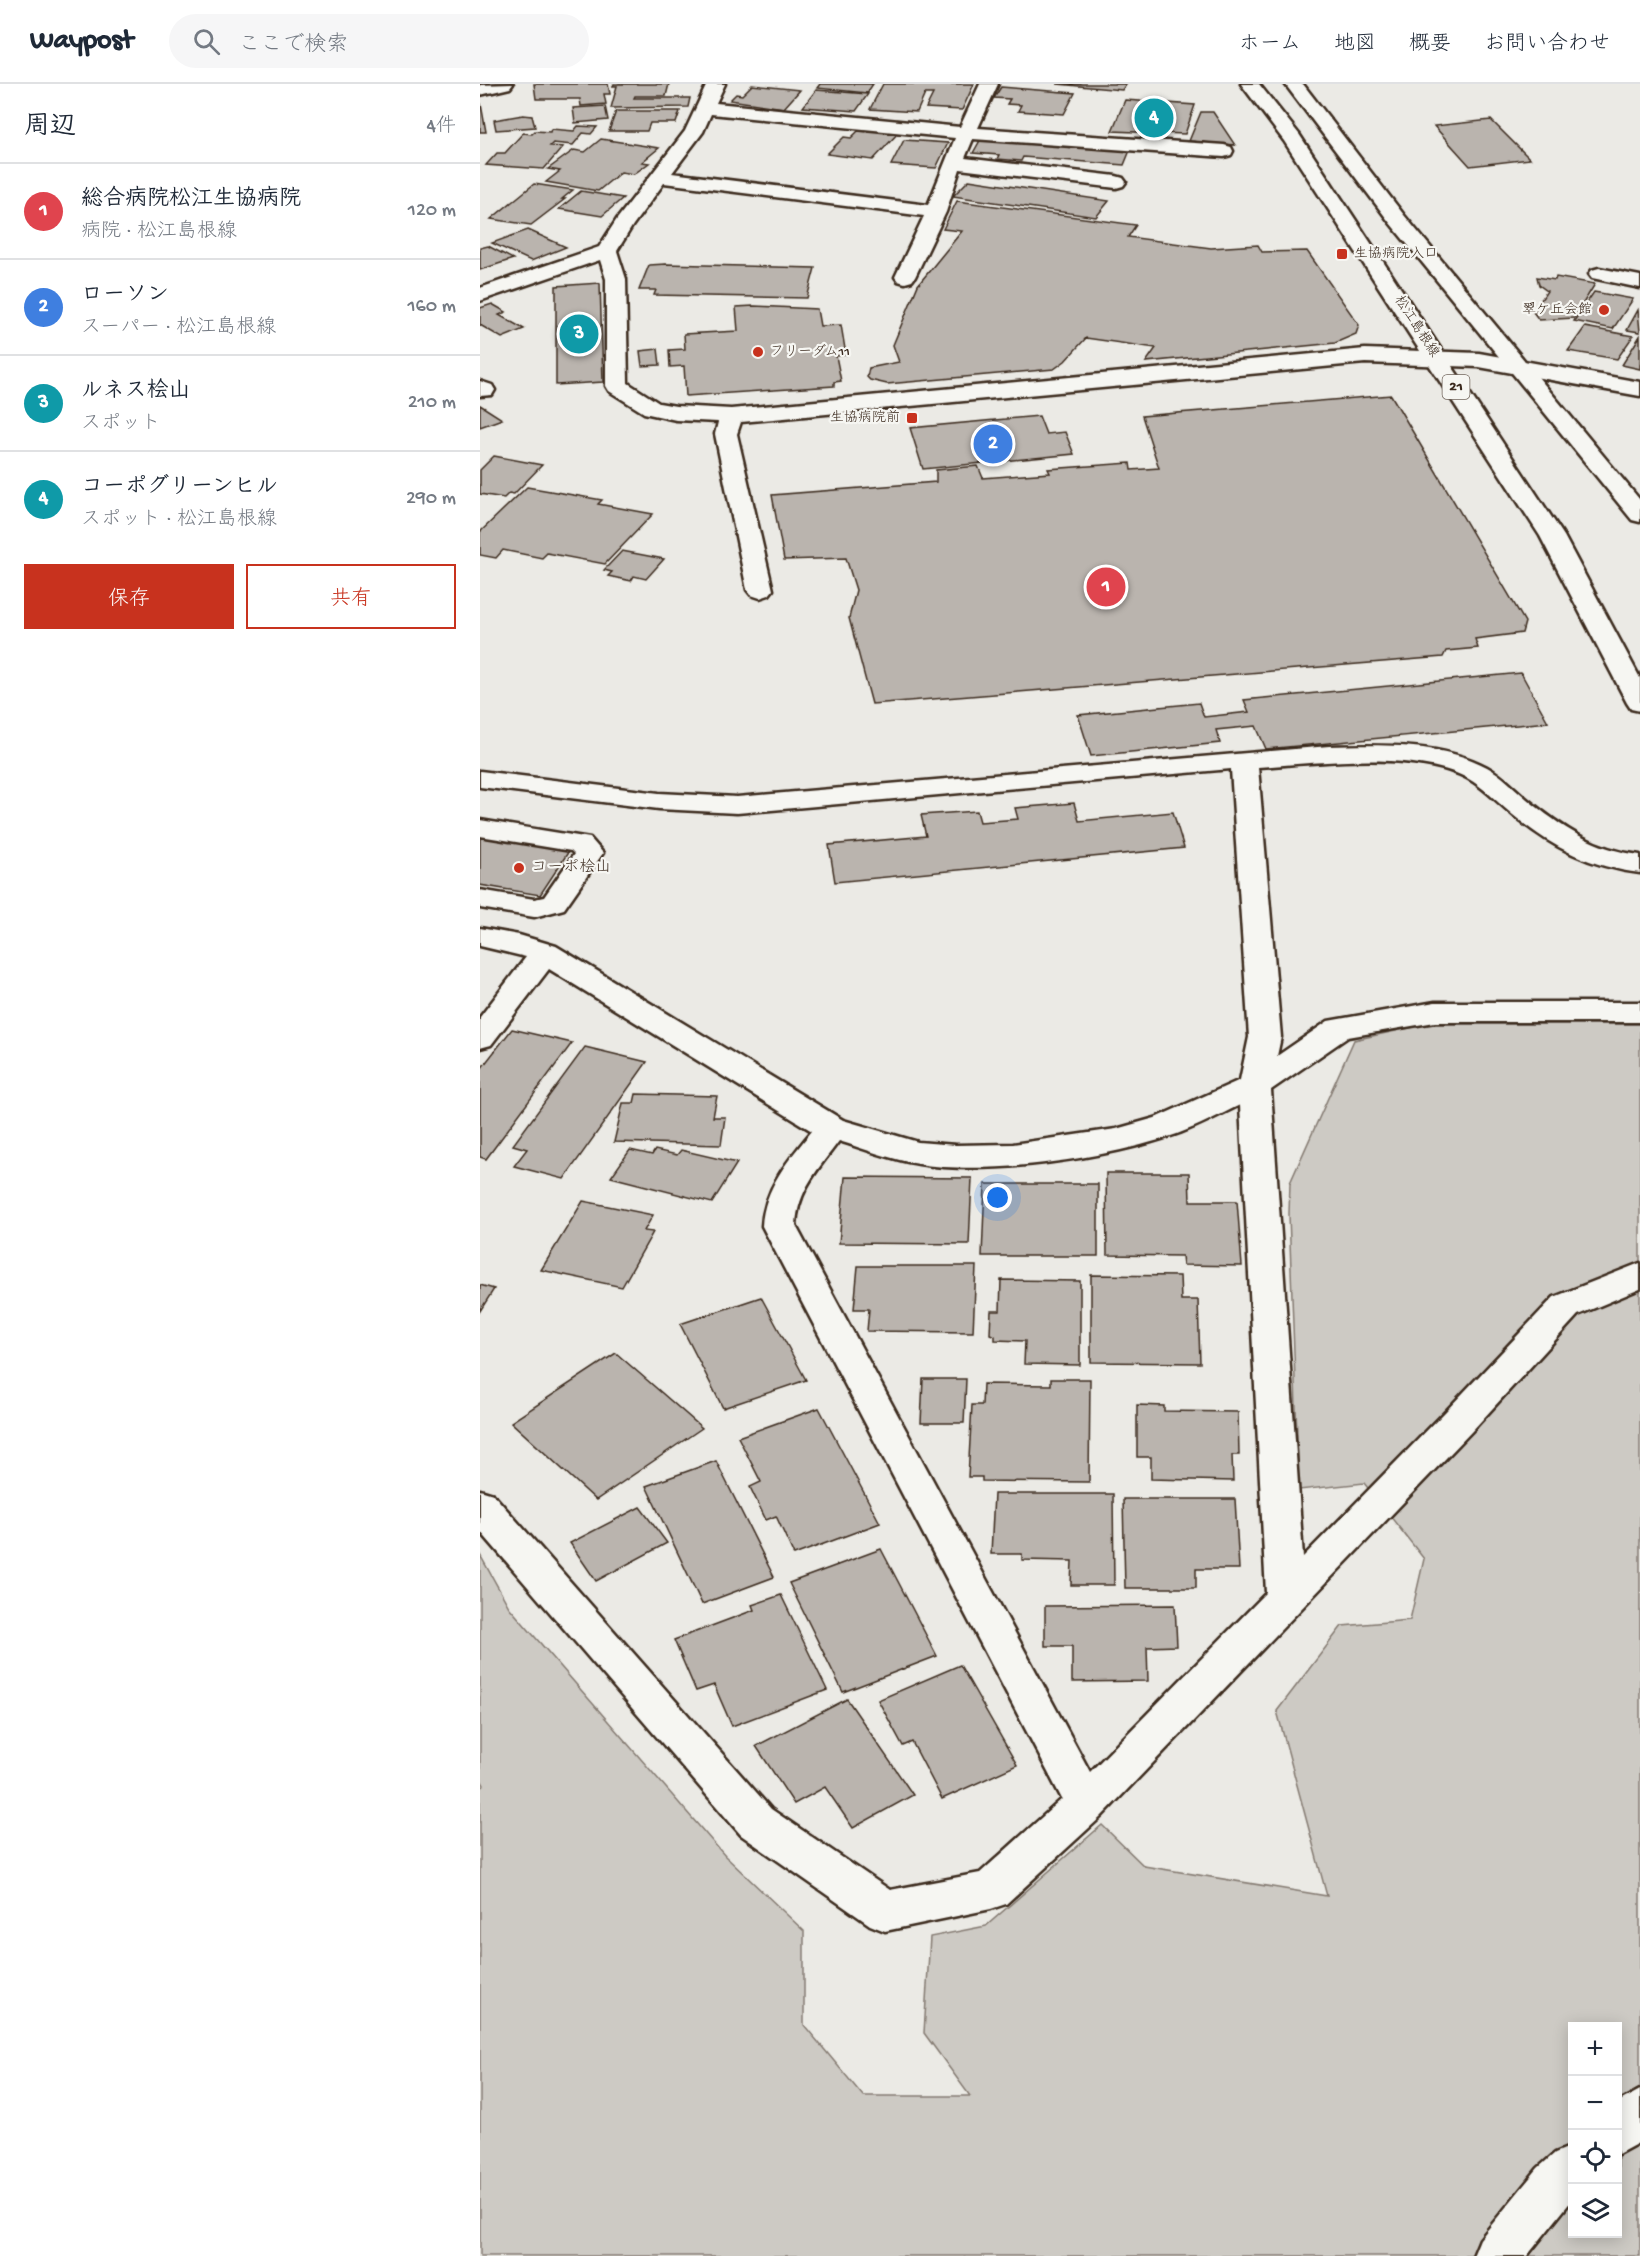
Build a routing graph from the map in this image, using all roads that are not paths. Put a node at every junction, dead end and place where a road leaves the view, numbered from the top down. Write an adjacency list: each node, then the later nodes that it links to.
1 (504, 84): 6 (street)
2 (716, 84): 7 (street)
3 (989, 84): 8 (street)
4 (1250, 84): 19 (street, 松江島根線 / 21)
5 (1294, 84): 20 (street)
6 (480, 90)
7 (706, 108): 8 (street); 11 (street)
8 (966, 133): 9 (street); 10 (street)
9 (1224, 151)
10 (953, 162): 12 (street); 13 (street)
11 (659, 177): 13 (street); 14 (street)
12 (1116, 182)
13 (936, 212): 16 (street)
14 (607, 251): 18 (street); 22 (street)
15 (1599, 274): 17 (street)
16 (905, 277)
17 (1640, 282)
18 (480, 295)
19 (1437, 358): 20 (street); 22 (street); 25 (street, 松江島根線 / 21)
20 (1517, 366): 21 (street); 23 (street)
21 (1640, 389)
22 (731, 416): 24 (street)
23 (1640, 515)
24 (760, 590)
25 (1640, 703)
26 (1244, 760): 27 (street); 29 (street); 35 (street)
27 (480, 779)
28 (480, 828): 30 (street)
29 (1640, 864)
30 (480, 899)
31 (480, 938): 32 (street)
32 (545, 953): 34 (street); 36 (street)
33 (1640, 1012): 35 (street)
34 (480, 1038)
35 (1255, 1086): 36 (street); 39 (street)
36 (832, 1128): 40 (street)
37 (1640, 1275): 39 (street)
38 (480, 1505): 40 (street)
39 (1286, 1599): 40 (street)
40 (1086, 1804)
41 (1640, 2112): 42 (street)
42 (1618, 2130)
43 (1568, 2173): 44 (street)
44 (1497, 2256)

